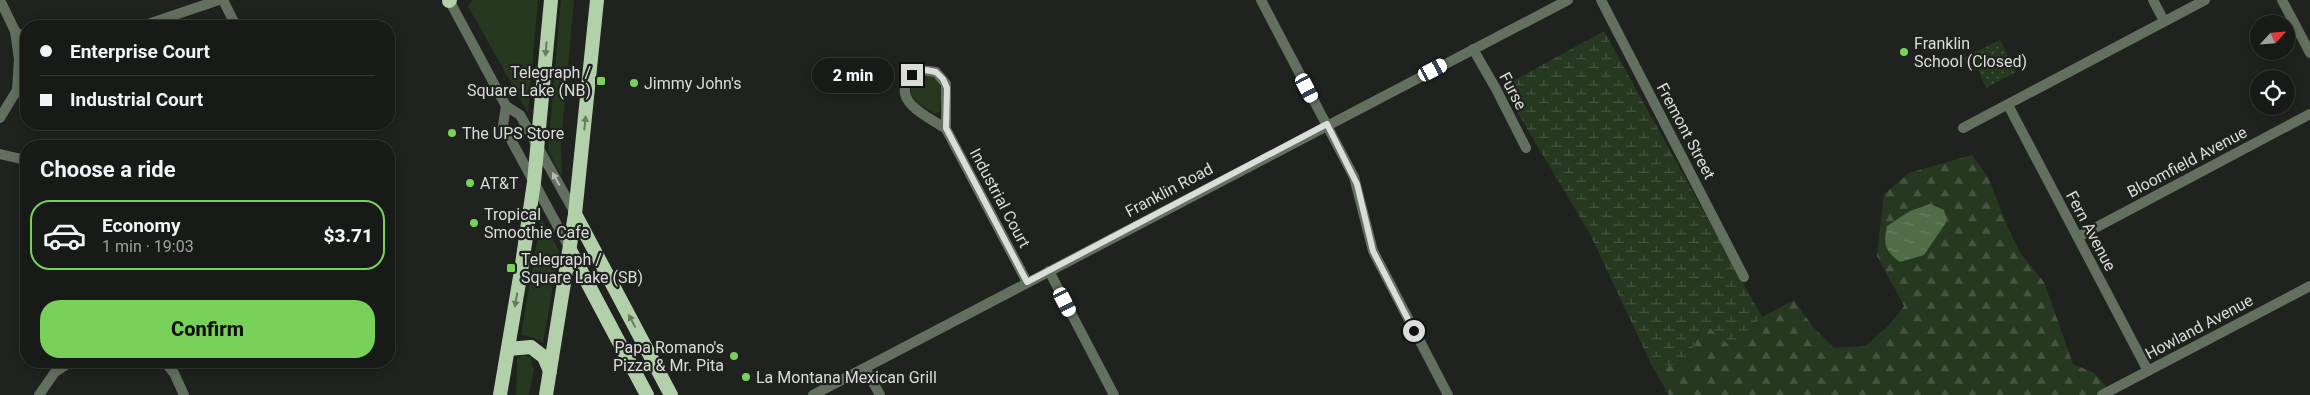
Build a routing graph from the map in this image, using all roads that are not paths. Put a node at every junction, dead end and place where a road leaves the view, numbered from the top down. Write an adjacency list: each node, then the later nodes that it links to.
1 (0, 0): 15 (street)
2 (221, 0): 12 (street); 13 (street)
3 (449, 0): 22 (street)
4 (551, 0): 28 (highway, one-way to 28)
5 (597, 0): 33 (highway, one-way to 5)
6 (1261, 0): 25 (street)
7 (1568, 0): 17 (street, Franklin Road)
8 (1601, 0): 37 (street, Fremont Street)
9 (2153, 0): 14 (street)
10 (2205, 0): 14 (street)
11 (2282, 0): 18 (street)
12 (160, 20)
13 (233, 20)
14 (2164, 21): 21 (street)
15 (15, 30): 16 (street); 20 (street)
16 (20, 35)
17 (1473, 49): 25 (street, Franklin Road); 29 (street, Furse)
18 (2310, 53)
19 (20, 87): 20 (street)
20 (17, 90): 24 (street)
21 (2008, 105): 27 (street); 34 (street, Fern Avenue)
22 (506, 106): 28 (street); 32 (street)
23 (2310, 114): 34 (street, Bloomfield Avenue)
24 (0, 118)
25 (1327, 124): 36 (street, Franklin Road); 55 (street)
26 (946, 128): 26 (street, Industrial Court); 38 (street, Industrial Court)
27 (1963, 128)
28 (537, 145): 32 (highway); 33 (street, one-way to 28)
29 (1526, 148)
30 (0, 154): 31 (street)
31 (20, 159)
32 (534, 182): 35 (street); 40 (highway, one-way to 40)
33 (575, 214): 35 (highway); 51 (highway, one-way to 33)
34 (2078, 237): 45 (street, Fern Avenue)
35 (570, 250): 44 (highway); 50 (highway)
36 (1049, 271): 38 (street, Franklin Road); 54 (street)
37 (1744, 277)
38 (1027, 282): 43 (street, Franklin Road)
39 (2310, 286): 45 (street, Howland Avenue)
40 (508, 349): 44 (highway); 48 (highway)
41 (61, 368): 46 (street)
42 (170, 368): 47 (street)
43 (865, 368): 52 (street, Franklin Road); 53 (street)
44 (550, 371): 49 (highway)
45 (2148, 371): 56 (street, Howland Avenue)
46 (39, 395)
47 (184, 395)
48 (500, 395)
49 (546, 395)
50 (647, 395)
51 (671, 395)
52 (812, 395)
53 (880, 395)
54 (1114, 395)
55 (1448, 395)
56 (2102, 395)

